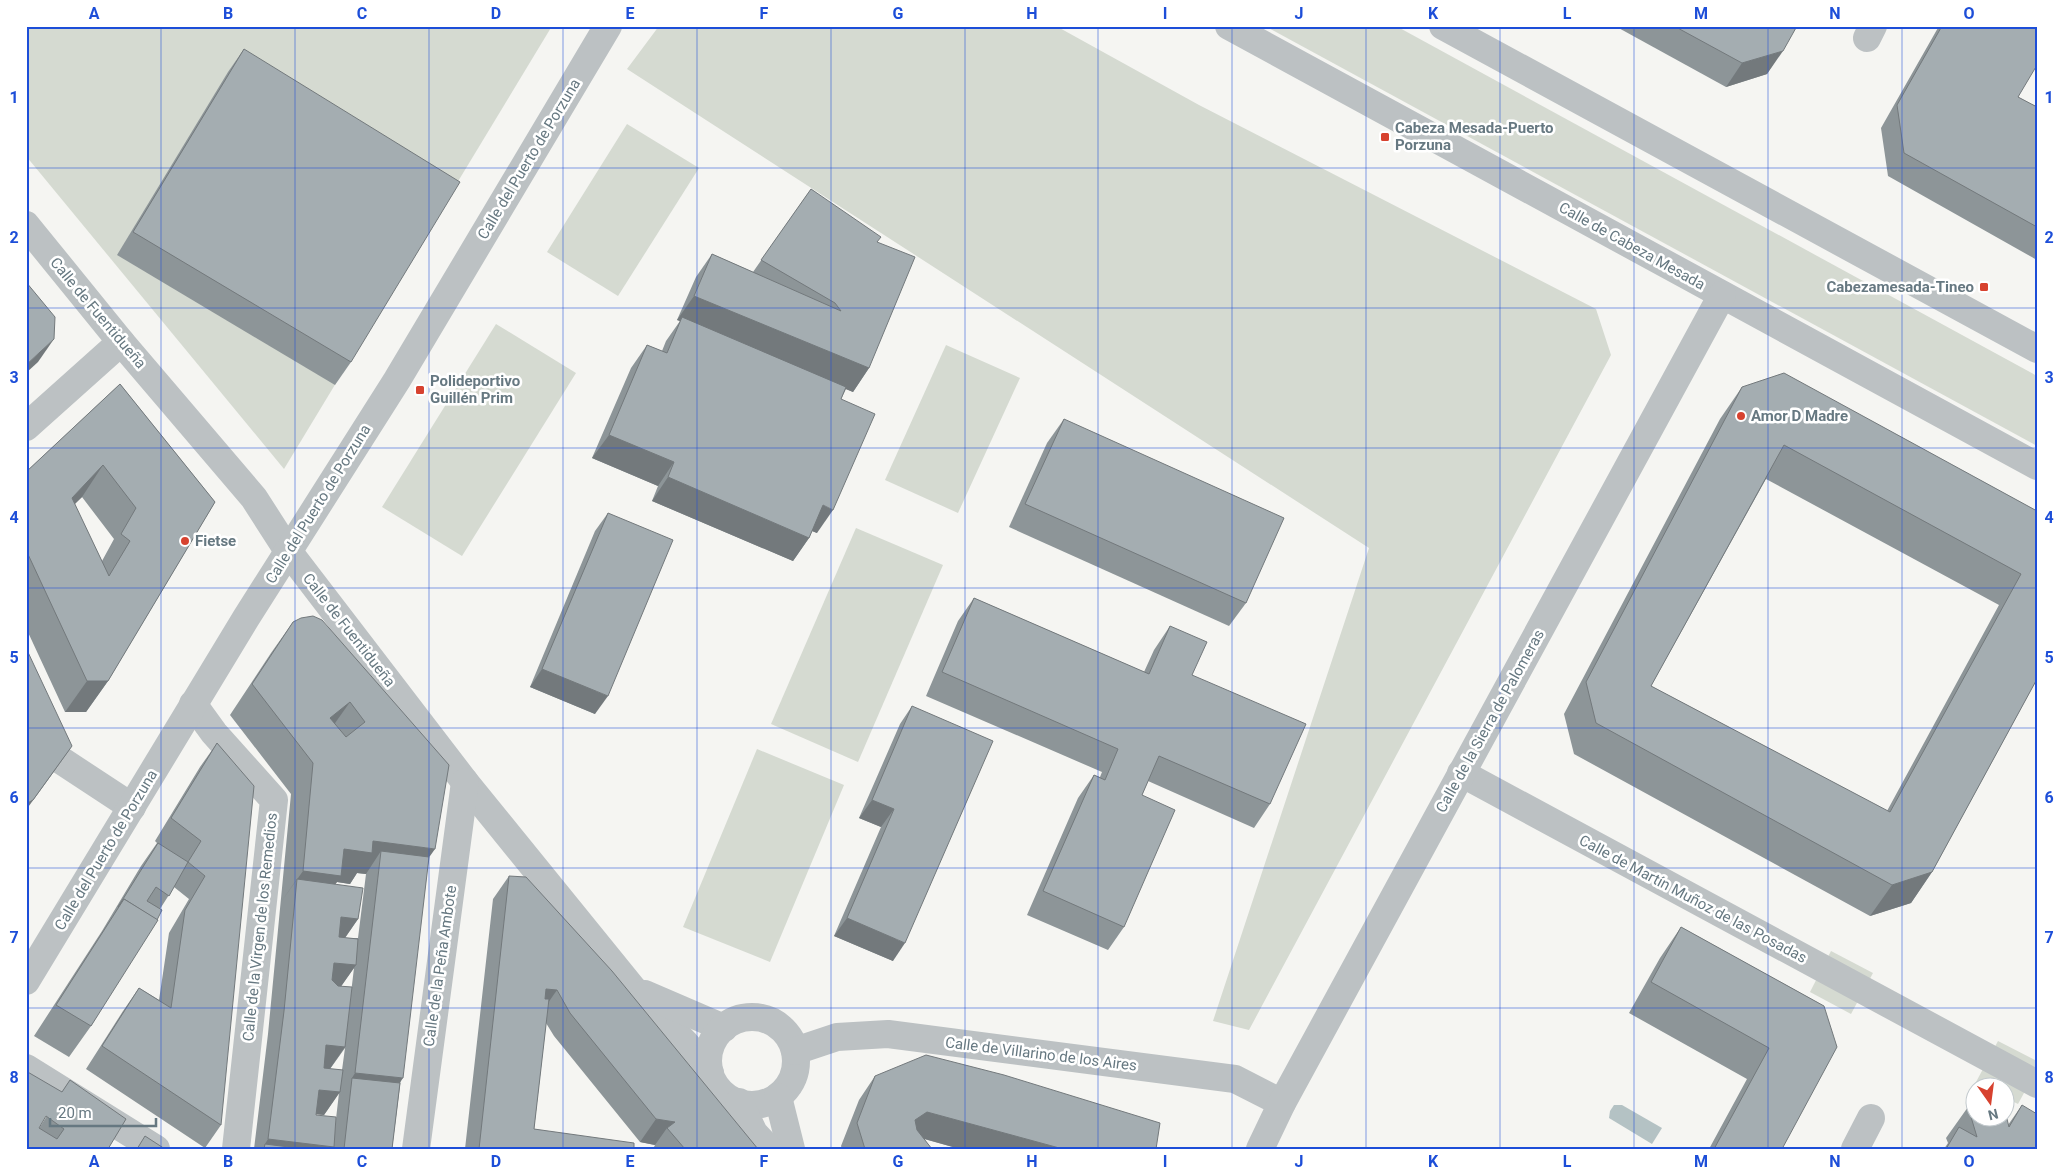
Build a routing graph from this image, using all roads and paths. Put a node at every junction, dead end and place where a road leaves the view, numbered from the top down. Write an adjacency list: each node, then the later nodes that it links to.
1 (608, 26): 10 (street, Calle del Puerto de Porzuna)
2 (1229, 26): 5 (street, Calle de Cabeza Mesada)
3 (1443, 26): 7 (street)
4 (26, 225): 6 (street, Calle de Fuentidueña)
5 (1722, 295): 9 (street, Calle de Cabeza Mesada); 13 (street, Calle de la Sierra de Palomeras)
6 (121, 342): 8 (street); 10 (street, Calle de Fuentidueña)
7 (2037, 349)
8 (26, 427)
9 (2037, 466)
10 (288, 551): 12 (street, Calle del Puerto de Porzuna); 14 (street, Calle de Fuentidueña)
11 (26, 689): 15 (street)
12 (193, 704): 15 (street, Calle del Puerto de Porzuna); 29 (street, Calle de la Virgen de los Remedios)
13 (1461, 773): 22 (street, Calle de Martín Muñoz de las Posadas); 25 (street, Calle de la Sierra de Palomeras)
14 (465, 782): 17 (street, Calle de Fuentidueña); 30 (street, Calle de la Peña Ambote)
15 (132, 807): 16 (street, Calle del Puerto de Porzuna)
16 (26, 981)
17 (633, 989): 18 (street, Calle de Fuentidueña); 21 (street, Calle de Fuentidueña)
18 (724, 1028): 19 (street); 21 (street)
19 (795, 1051): 23 (street); 25 (street, Calle de Villarino de los Aires)
20 (26, 1068): 27 (street)
21 (710, 1073): 24 (street)
22 (2037, 1084)
23 (778, 1097): 24 (street); 32 (street)
24 (739, 1102): 31 (street)
25 (1282, 1103): 33 (street, Calle de la Sierra de Palomeras)
26 (1871, 1118): 34 (street)
27 (123, 1141): 28 (street)
28 (156, 1149)
29 (236, 1149)
30 (416, 1149)
31 (769, 1149)
32 (791, 1149)
33 (1260, 1149)
34 (1855, 1149)

